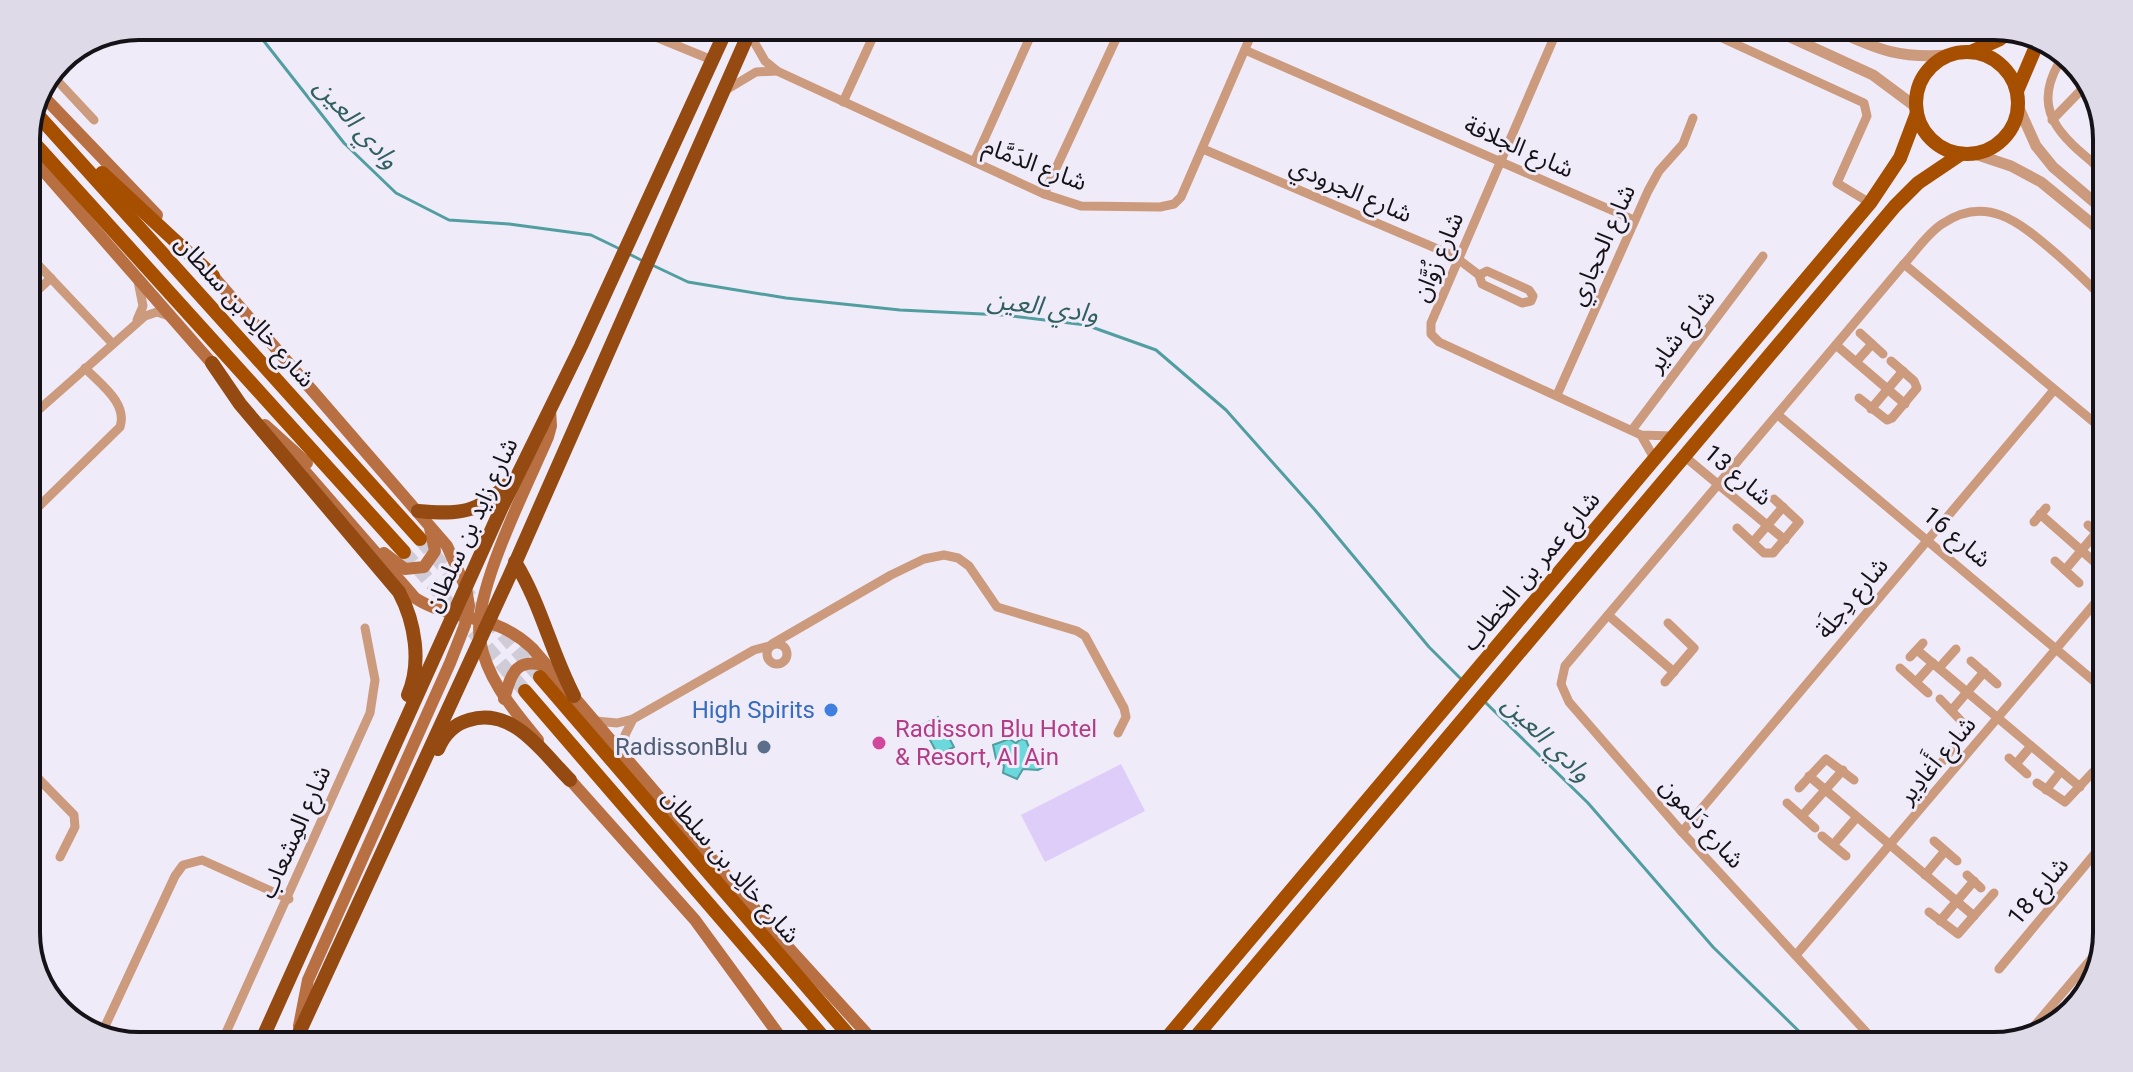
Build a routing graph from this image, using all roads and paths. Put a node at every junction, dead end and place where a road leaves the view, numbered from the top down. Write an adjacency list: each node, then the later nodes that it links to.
1 (663, 40): 18 (street)
2 (721, 40): 18 (highway, شارع زايد بن سلطان)
3 (745, 40): 23 (highway, شارع زايد بن سلطان)
4 (755, 40): 20 (street, شارع الدَمَّام)
5 (872, 40): 26 (street)
6 (1029, 40): 37 (street)
7 (1116, 40): 40 (street)
8 (1249, 40): 15 (street, شارع الدَمَّام)
9 (1553, 40): 36 (street, شارع زُوَّان)
10 (1727, 40): 42 (street)
11 (1797, 40): 27 (street)
12 (1858, 40): 17 (street)
13 (1997, 40): 16 (main road)
14 (2036, 49): 24 (main road)
15 (1245, 50): 34 (street, شارع الدَمَّام); 36 (street, شارع الجلافة)
16 (1971, 52): 17 (main road); 24 (main road)
17 (1949, 55): 27 (main road)
18 (712, 60): 71 (highway, شارع زايد بن سلطان)
19 (2059, 65): 32 (street)
20 (777, 71): 23 (street); 26 (street, شارع الدَمَّام)
21 (58, 82): 31 (street)
22 (2080, 91): 32 (street)
23 (722, 92): 101 (highway, شارع زايد بن سلطان)
24 (2017, 99): 35 (main road); 41 (street)
25 (48, 101): 50 (main road)
26 (843, 102): 37 (street, شارع الدَمَّام)
27 (1917, 110): 35 (main road); 42 (main road, شارع عمر بن الخطاب)
28 (43, 116): 50 (main road)
29 (42, 117): 93 (main road, شارع خالِد بن سلطان)
30 (1693, 118): 43 (street, شارع الحجاري)
31 (94, 120)
32 (2052, 120): 38 (street)
33 (40, 149): 98 (main road, شارع خالِد بن سلطان)
34 (1203, 149): 40 (street, شارع الدَمَّام); 46 (street, شارع الجرودي)
35 (1968, 154): 44 (street); 78 (main road, شارع عمر بن الخطاب)
36 (1501, 161): 43 (street, شارع الجلافة); 46 (street, شارع زُوَّان)
37 (974, 162): 40 (street, شارع الدَمَّام)
38 (2093, 163)
39 (40, 167): 52 (main road)
40 (1044, 194)
41 (2093, 201)
42 (1870, 203): 77 (main road, شارع عمر بن الخطاب)
43 (1634, 220): 67 (street, شارع الحجاري)
44 (2093, 225)
45 (1763, 256): 76 (street, شارع شاير)
46 (1460, 259): 49 (street, شارع الجرودي); 67 (street, شارع زُوَّان)
47 (1904, 264): 54 (street, شارع دَلمون); 60 (street, شارع دَلمون); 66 (street)
48 (40, 267): 51 (street)
49 (1479, 275): 49 (street, شارع الجرودي)
50 (213, 276): 85 (main road)
51 (51, 278): 53 (street); 58 (street)
52 (137, 278): 55 (main road); 56 (street)
53 (40, 288)
54 (2093, 288)
55 (172, 317): 56 (street); 62 (main road)
56 (135, 323): 58 (street)
57 (1860, 333): 59 (street)
58 (112, 343): 63 (street)
59 (1872, 344): 61 (street); 64 (street)
60 (1836, 345): 61 (street); 73 (street, شارع دَلمون)
61 (1856, 362): 65 (street)
62 (212, 363): 75 (main road); 168 (highway)
63 (85, 368): 70 (street); 83 (street)
64 (1903, 371): 65 (street); 69 (street)
65 (1888, 389): 69 (street); 72 (street)
66 (2054, 390): 74 (street); 94 (street, شارع دِجلَة)
67 (1557, 395): 76 (street, شارع زُوَّان)
68 (1859, 398): 72 (street)
69 (1905, 404): 72 (street)
70 (40, 408)
71 (550, 408): 80 (highway, شارع زايد بن سلطان); 107 (main road)
72 (1871, 409)
73 (1778, 415): 81 (street, شارع دَلمون); 94 (street, شارع 16)
74 (2093, 422)
75 (265, 425): 87 (main road); 107 (main road)
76 (1636, 432): 77 (street, شارع زُوَّان); 79 (street)
77 (1672, 436): 79 (main road, شارع عمر بن الخطاب)
78 (1684, 456): 81 (street, شارع 13); 183 (main road, شارع عمر بن الخطاب)
79 (1654, 458): 192 (main road, شارع عمر بن الخطاب)
80 (519, 473): 85 (highway); 104 (highway, شارع زايد بن سلطان)
81 (1718, 484): 88 (street, شارع 13); 106 (street, شارع دَلمون)
82 (1774, 499): 84 (street, شارع 13)
83 (40, 505)
84 (1783, 507): 88 (street, شارع 13); 95 (street, شارع 13)
85 (418, 511): 87 (main road)
86 (2040, 515): 97 (street)
87 (428, 523): 104 (main road)
88 (1768, 525): 95 (street, شارع 13); 96 (street, شارع 13)
89 (2088, 525): 91 (street)
90 (1737, 528): 96 (street, شارع 13)
91 (2093, 529)
92 (2093, 536): 97 (street)
93 (420, 539)
94 (1928, 539): 113 (street, شارع 16); 159 (street, شارع دِجلَة)
95 (1785, 540): 96 (street, شارع 13)
96 (1753, 542)
97 (2081, 550): 100 (street); 102 (street)
98 (404, 552)
99 (2055, 561): 102 (street)
100 (2093, 561)
101 (515, 562): 107 (highway, شارع زايد بن سلطان); 132 (highway)
102 (2065, 570): 103 (street)
103 (2079, 583)
104 (466, 588): 107 (highway, شارع زايد بن سلطان)
105 (2093, 606): 113 (street, شارع أَغادِير)
106 (1608, 615): 123 (street); 159 (street, شارع دَلمون)
107 (473, 617): 111 (highway, شارع زايد بن سلطان); 122 (main road); 168 (highway, شارع زايد بن سلطان); 186 (main road)
108 (1668, 623): 123 (street)
109 (365, 628): 173 (street, شارع المِشعاب)
110 (796, 631): 112 (street); 116 (street); 139 (street)
111 (480, 640): 133 (main road); 171 (highway, شارع زايد بن سلطان)
112 (770, 645): 116 (street); 117 (street); 118 (street)
113 (2057, 648): 125 (street, شارع 16); 137 (street, شارع أَغادِير)
114 (1956, 649): 120 (street)
115 (1917, 650): 120 (street)
116 (788, 653): 117 (street)
117 (767, 657): 118 (street)
118 (743, 658): 136 (street)
119 (1971, 661): 124 (street)
120 (1936, 666): 127 (street); 130 (street)
121 (1900, 668): 127 (street)
122 (545, 672): 132 (main road); 133 (main road); 190 (main road, شارع خالِد بن سلطان)
123 (1674, 672): 126 (street)
124 (1984, 672): 128 (street); 130 (street)
125 (2093, 680)
126 (1665, 682)
127 (1916, 682): 131 (street)
128 (1997, 684)
129 (525, 691): 189 (main road, شارع خالِد بن سلطان)
130 (1967, 692): 135 (street); 137 (street)
131 (1928, 693)
132 (574, 696): 138 (main road)
133 (504, 699): 149 (main road)
134 (1940, 699): 135 (street)
135 (1952, 710): 142 (street)
136 (633, 719): 138 (street); 141 (street)
137 (1998, 719): 140 (street); 162 (street, شارع أَغادِير)
138 (596, 721): 141 (main road)
139 (1118, 733)
140 (2031, 746): 144 (street); 146 (street)
141 (626, 756): 191 (main road)
142 (1938, 767)
143 (1843, 770): 147 (street); 150 (street); 154 (street)
144 (2061, 771): 152 (street); 155 (street)
145 (2093, 772): 152 (street)
146 (2027, 774)
147 (1809, 776): 153 (street); 154 (street)
148 (40, 780): 166 (street)
149 (570, 780): 171 (highway); 188 (main road)
150 (1854, 780)
151 (2037, 783): 155 (street)
152 (2080, 787): 155 (street)
153 (1799, 788)
154 (1825, 790): 157 (street); 158 (street)
155 (2046, 790)
156 (1787, 803): 157 (street)
157 (1802, 816): 161 (street)
158 (1857, 817): 161 (street); 162 (street)
159 (1682, 832): 178 (street, شارع دَلمون)
160 (1934, 841): 163 (street)
161 (1833, 845): 164 (street)
162 (1891, 846): 169 (street); 178 (street, شارع أَغادِير)
163 (1945, 851): 167 (street); 169 (street)
164 (1846, 856)
165 (2093, 856): 180 (street, شارع 18)
166 (60, 857)
167 (1957, 861)
168 (342, 862): 185 (highway, شارع زايد بن سلطان)
169 (1925, 875): 174 (street)
170 (1974, 881): 174 (street)
171 (368, 883): 187 (highway, شارع زايد بن سلطان)
172 (1994, 893): 176 (street)
173 (289, 899): 182 (street); 184 (street, شارع المِشعاب)
174 (1957, 901): 176 (street); 177 (street)
175 (1929, 912): 177 (street)
176 (1974, 916): 177 (street)
177 (1940, 921)
178 (1796, 955): 195 (street, شارع دَلمون)
179 (2089, 962): 181 (street)
180 (1999, 969)
181 (2039, 1021)
182 (106, 1026)
183 (1203, 1028): 193 (main road, شارع عمر بن الخطاب); 194 (street)
184 (227, 1032)
185 (265, 1032)
186 (297, 1032)
187 (300, 1032)
188 (777, 1032)
189 (819, 1032)
190 (846, 1032)
191 (865, 1032)
192 (1172, 1032)
193 (1200, 1032)
194 (1207, 1032)
195 (1866, 1032)

